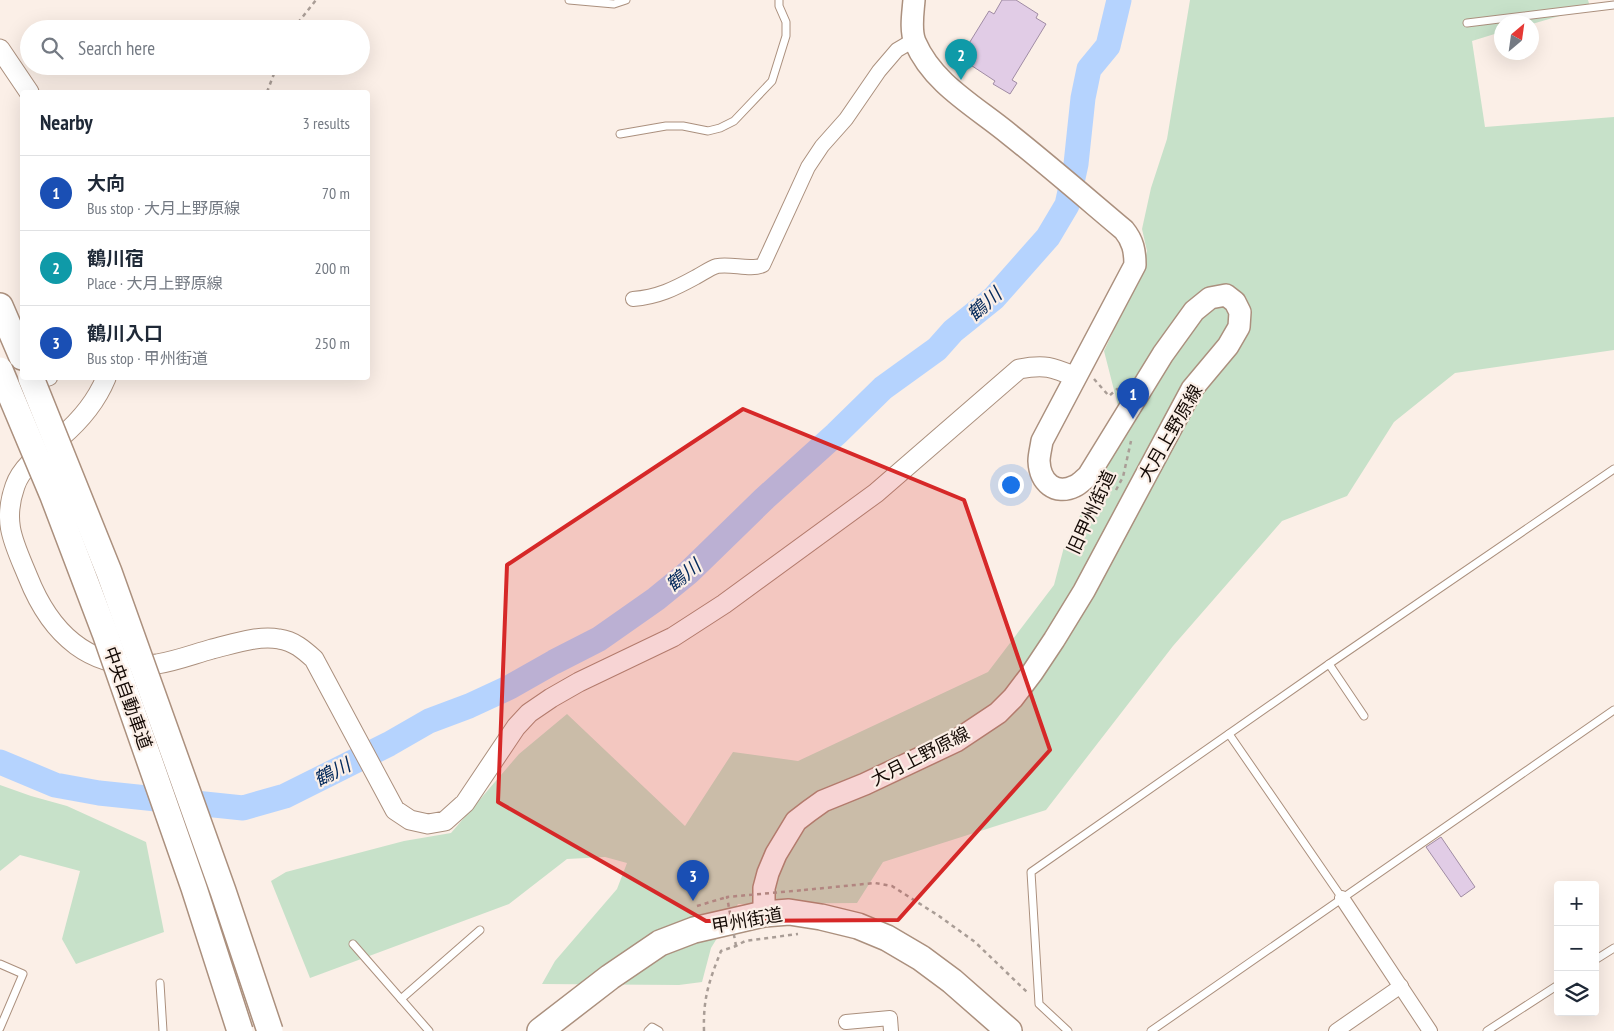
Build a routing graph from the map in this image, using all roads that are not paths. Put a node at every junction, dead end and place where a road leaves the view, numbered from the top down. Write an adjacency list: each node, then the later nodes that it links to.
1 (569, 0): 2 (lane)
2 (626, 0)
3 (779, 0): 10 (lane)
4 (914, 0): 7 (main road, 大月上野原線)
5 (1614, 5): 6 (lane)
6 (1467, 23)
7 (914, 40): 11 (street); 15 (main road, 大月上野原線)
8 (0, 49): 9 (street)
9 (28, 90)
10 (620, 134)
11 (633, 299)
12 (0, 306): 13 (highway)
13 (20, 352)
14 (0, 370): 39 (highway, 中央自動車道, bridge)
15 (1079, 371): 18 (street); 26 (main road, 大月上野原線)
16 (32, 380): 40 (highway, 中央自動車道, bridge)
17 (44, 380): 19 (street)
18 (105, 380)
19 (0, 396)
20 (1614, 468): 21 (lane)
21 (1329, 664): 23 (lane); 24 (lane)
22 (1614, 710): 25 (lane)
23 (1364, 716)
24 (1229, 734): 25 (lane); 47 (lane)
25 (1342, 898): 33 (street); 48 (lane)
26 (764, 914): 42 (highway, 甲州街道); 46 (highway, 甲州街道)
27 (480, 930): 35 (lane)
28 (353, 944): 35 (lane)
29 (1614, 948): 30 (lane)
30 (1599, 957)
31 (0, 964): 37 (lane)
32 (160, 983): 38 (lane)
33 (1401, 986): 49 (street); 50 (street)
34 (1554, 988): 51 (lane)
35 (401, 999): 41 (lane)
36 (846, 1023): 45 (street)
37 (0, 1028)
38 (162, 1031)
39 (240, 1031)
40 (270, 1031)
41 (429, 1031)
42 (540, 1031)
43 (648, 1031): 44 (lane)
44 (659, 1031)
45 (891, 1031)
46 (1009, 1031)
47 (1068, 1031)
48 (1151, 1031)
49 (1336, 1031)
50 (1430, 1031)
51 (1488, 1031)

